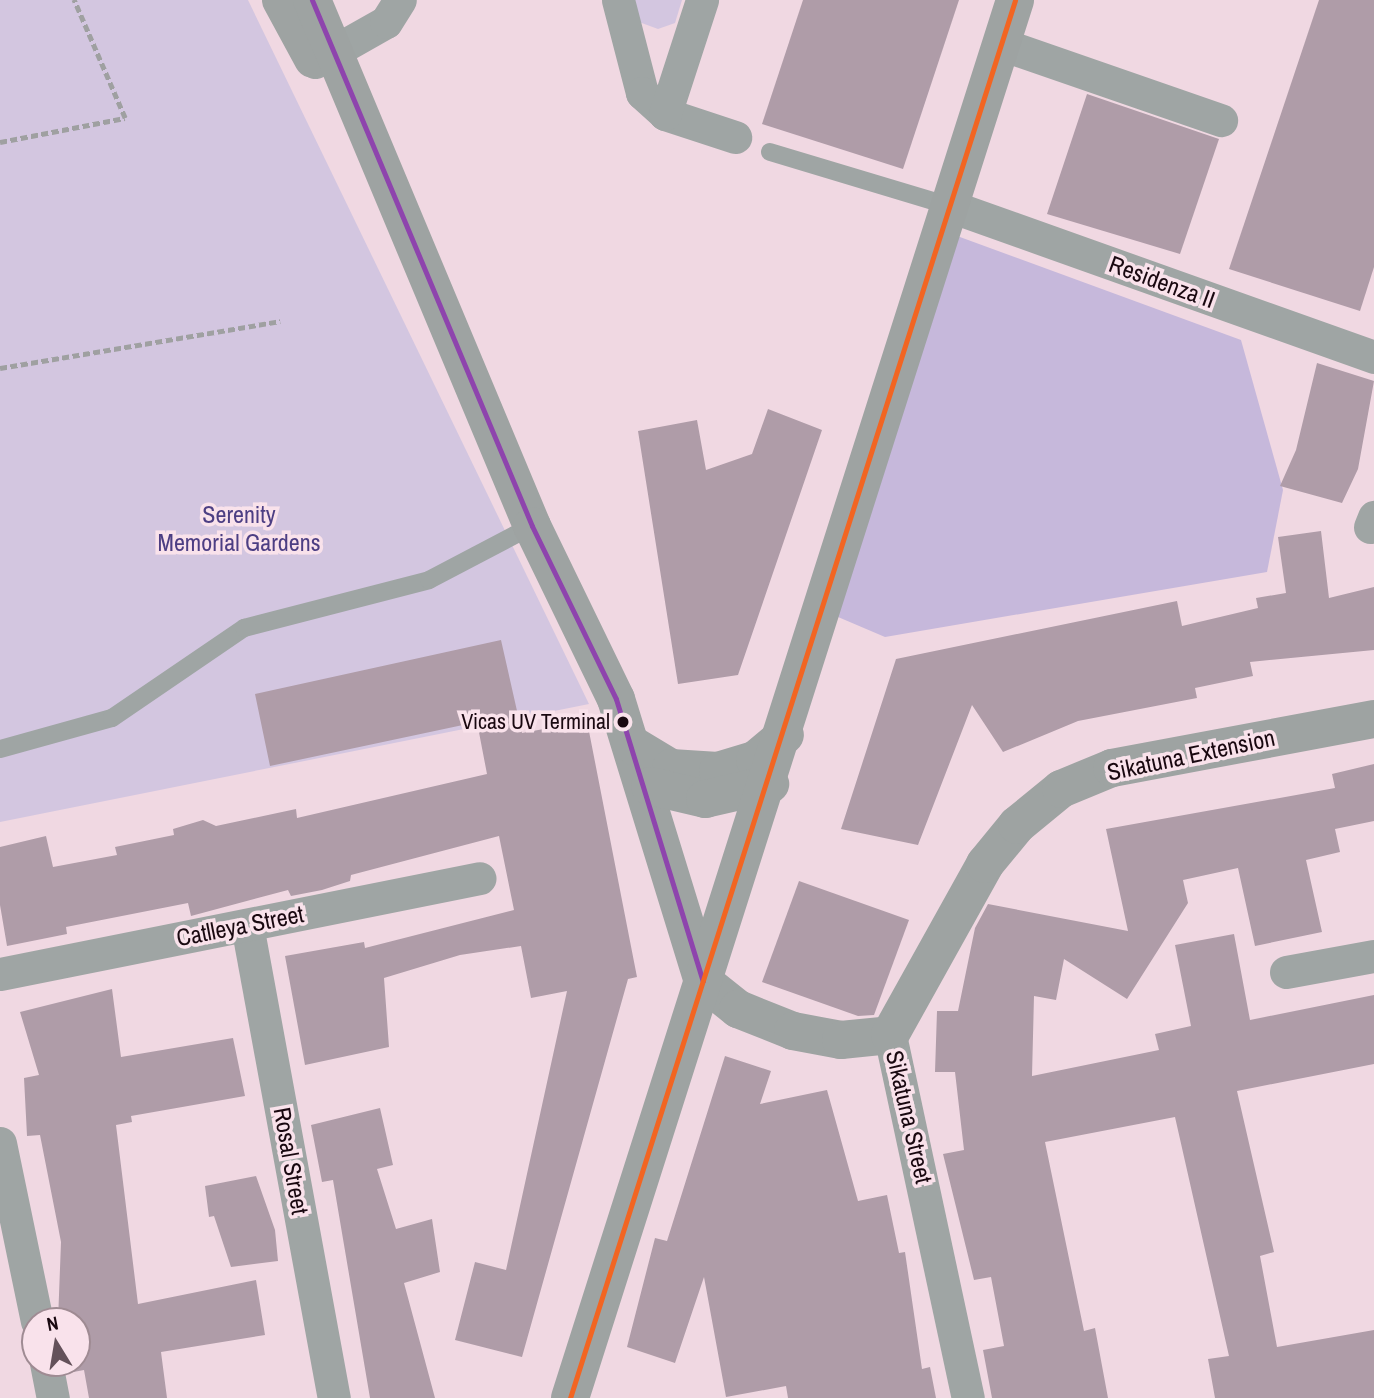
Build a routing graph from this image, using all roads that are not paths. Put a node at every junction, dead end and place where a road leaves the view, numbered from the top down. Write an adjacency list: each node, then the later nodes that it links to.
1 (281, 0): 8 (main road)
2 (312, 0): 8 (main road)
3 (400, 0): 8 (street)
4 (618, 0): 9 (street)
5 (702, 0): 9 (street)
6 (1015, 0): 7 (main road)
7 (1001, 44): 10 (street); 13 (main road)
8 (326, 56): 15 (main road)
9 (665, 114): 11 (street)
10 (1222, 120)
11 (735, 137)
12 (770, 152): 13 (lane)
13 (950, 206): 14 (street, Residenza II); 17 (main road)
14 (1374, 357)
15 (532, 526): 18 (main road); 19 (lane)
16 (1374, 719): 28 (main road, Sikatuna Extension)
17 (785, 735): 18 (main road); 20 (main road)
18 (631, 744): 21 (main road)
19 (0, 749)
20 (770, 783): 21 (main road); 27 (main road)
21 (645, 784): 27 (main road)
22 (479, 878): 23 (street, Catlleya Street)
23 (247, 925): 26 (street, Catlleya Street); 33 (street, Rosal Street)
24 (1374, 956): 25 (street)
25 (1286, 972)
26 (0, 974)
27 (703, 981): 28 (main road, Sikatuna Street); 34 (main road)
28 (891, 1035): 35 (street, Sikatuna Street)
29 (0, 1143): 30 (street)
30 (34, 1307)
31 (49, 1377): 32 (street)
32 (53, 1398)
33 (334, 1398)
34 (570, 1398)
35 (968, 1398)

